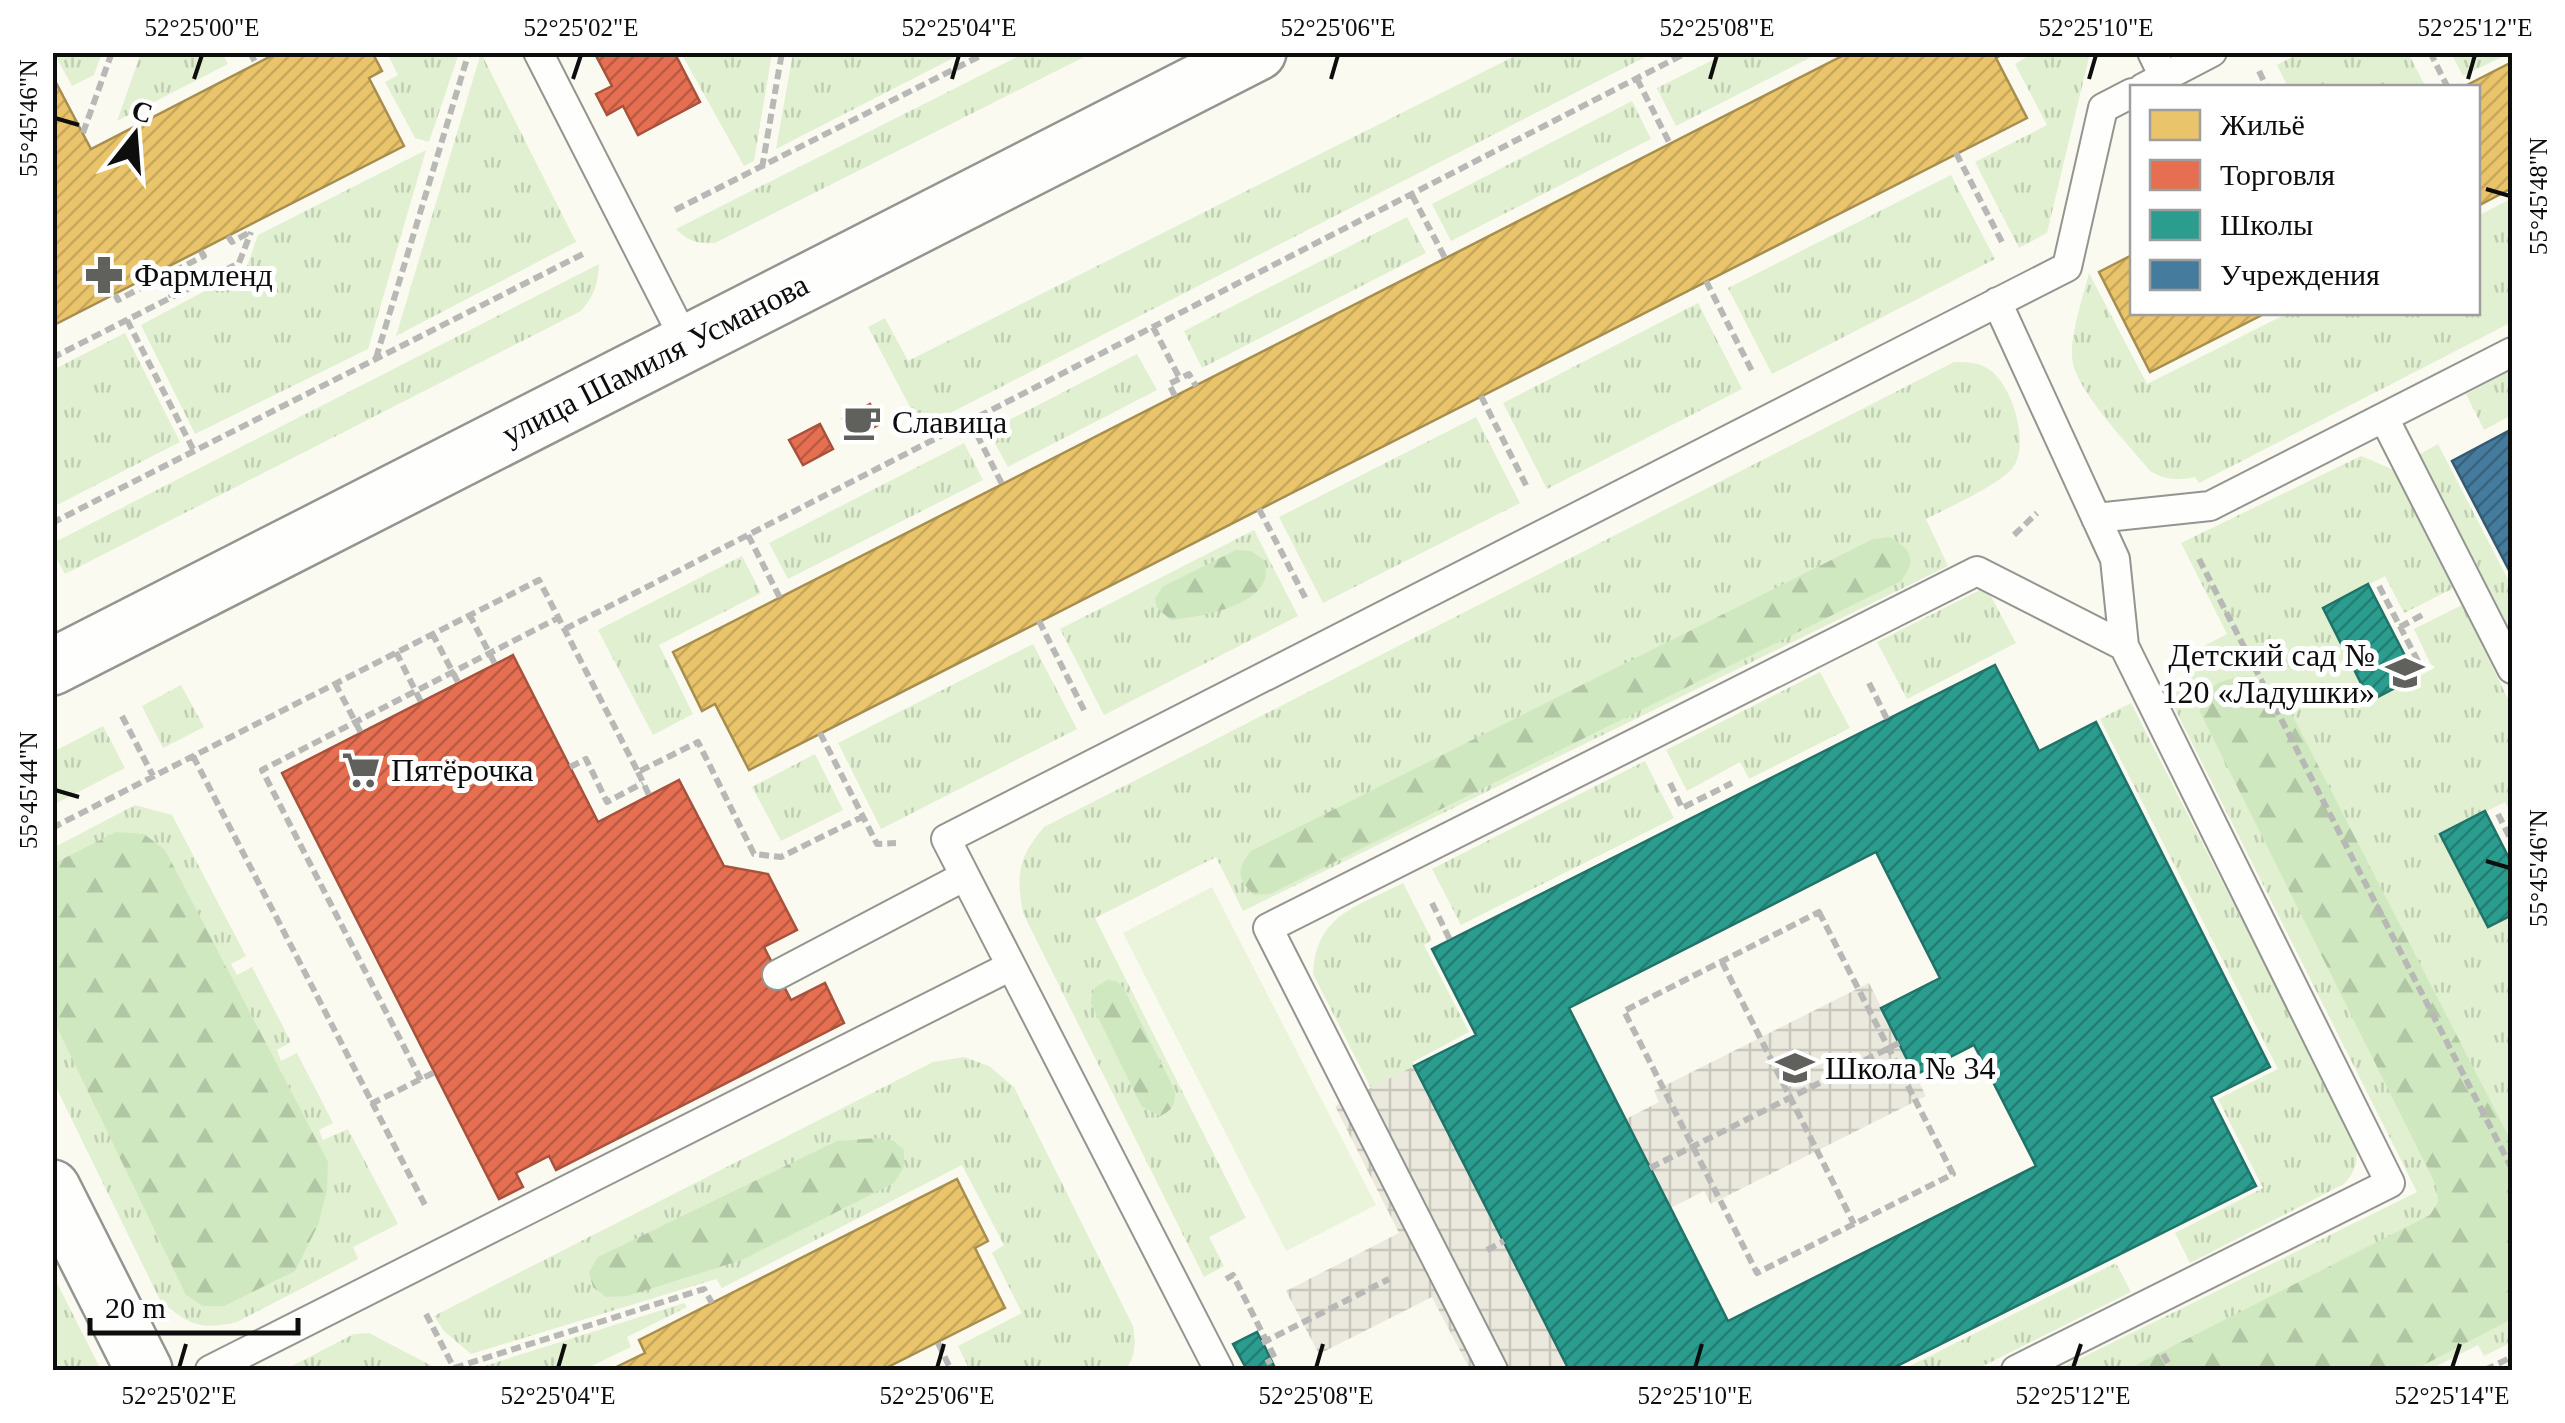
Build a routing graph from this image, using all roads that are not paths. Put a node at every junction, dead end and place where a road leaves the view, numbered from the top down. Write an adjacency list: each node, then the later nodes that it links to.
1 (538, 52): 7 (lane)
2 (1258, 52): 7 (street, улица Шамиля Усманова)
3 (2212, 52): 4 (lane)
4 (2153, 72)
5 (2130, 94): 6 (lane)
6 (1997, 302): 10 (lane); 14 (lane)
7 (686, 342): 12 (street, улица Шамиля Усманова)
8 (2512, 352): 9 (lane)
9 (2384, 418): 10 (lane); 13 (lane)
10 (2096, 518): 11 (lane)
11 (2124, 646): 21 (lane); 22 (lane)
12 (52, 667)
13 (2512, 669)
14 (965, 876): 15 (lane); 16 (lane)
15 (1011, 966): 19 (lane); 20 (lane)
16 (777, 974)
17 (52, 1188): 18 (street)
18 (144, 1370)
19 (210, 1370)
20 (1219, 1370)
21 (1493, 1370)
22 (2016, 1370)

